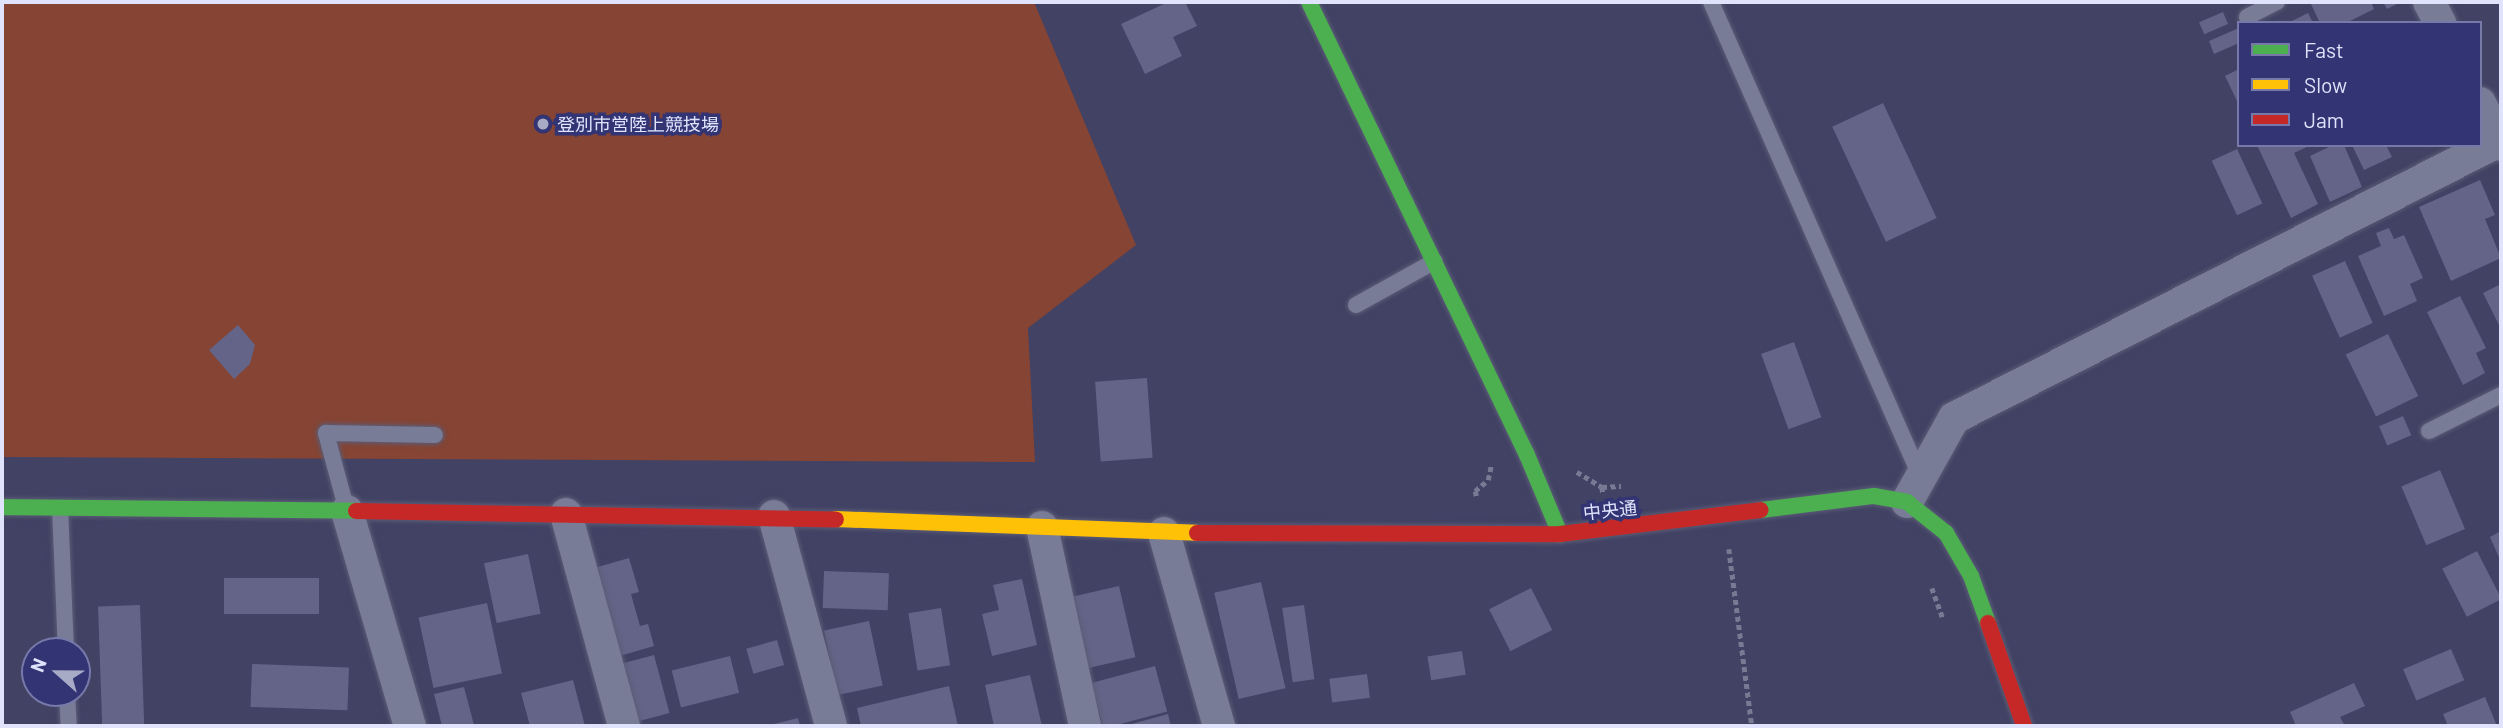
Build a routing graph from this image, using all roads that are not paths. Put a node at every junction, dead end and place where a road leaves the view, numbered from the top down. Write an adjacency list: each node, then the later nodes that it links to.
1 (1309, 2): 9 (street)
2 (1711, 2): 14 (lane)
3 (2277, 2): 5 (lane)
4 (2429, 2): 6 (street)
5 (2248, 17)
6 (2439, 21)
7 (2482, 107): 8 (street)
8 (2500, 143): 14 (street)
9 (1435, 261): 10 (lane); 22 (street)
10 (1356, 305)
11 (2501, 395): 12 (lane)
12 (2429, 431)
13 (435, 435): 17 (lane)
14 (1914, 490): 22 (street, 中央通); 31 (street, 中央通)
15 (2, 508): 16 (street, 中央通)
16 (60, 508): 17 (street, 中央通); 23 (lane)
17 (347, 511): 18 (street, 中央通); 26 (street)
18 (566, 514): 19 (street, 中央通); 27 (street)
19 (774, 516): 20 (street, 中央通); 28 (street)
20 (1042, 527): 21 (street, 中央通); 29 (street)
21 (1164, 533): 22 (street, 中央通); 30 (street)
22 (1560, 534)
23 (65, 637)
24 (68, 707): 25 (lane)
25 (69, 726)
26 (410, 726)
27 (624, 726)
28 (831, 726)
29 (1085, 726)
30 (1219, 726)
31 (2024, 726)

